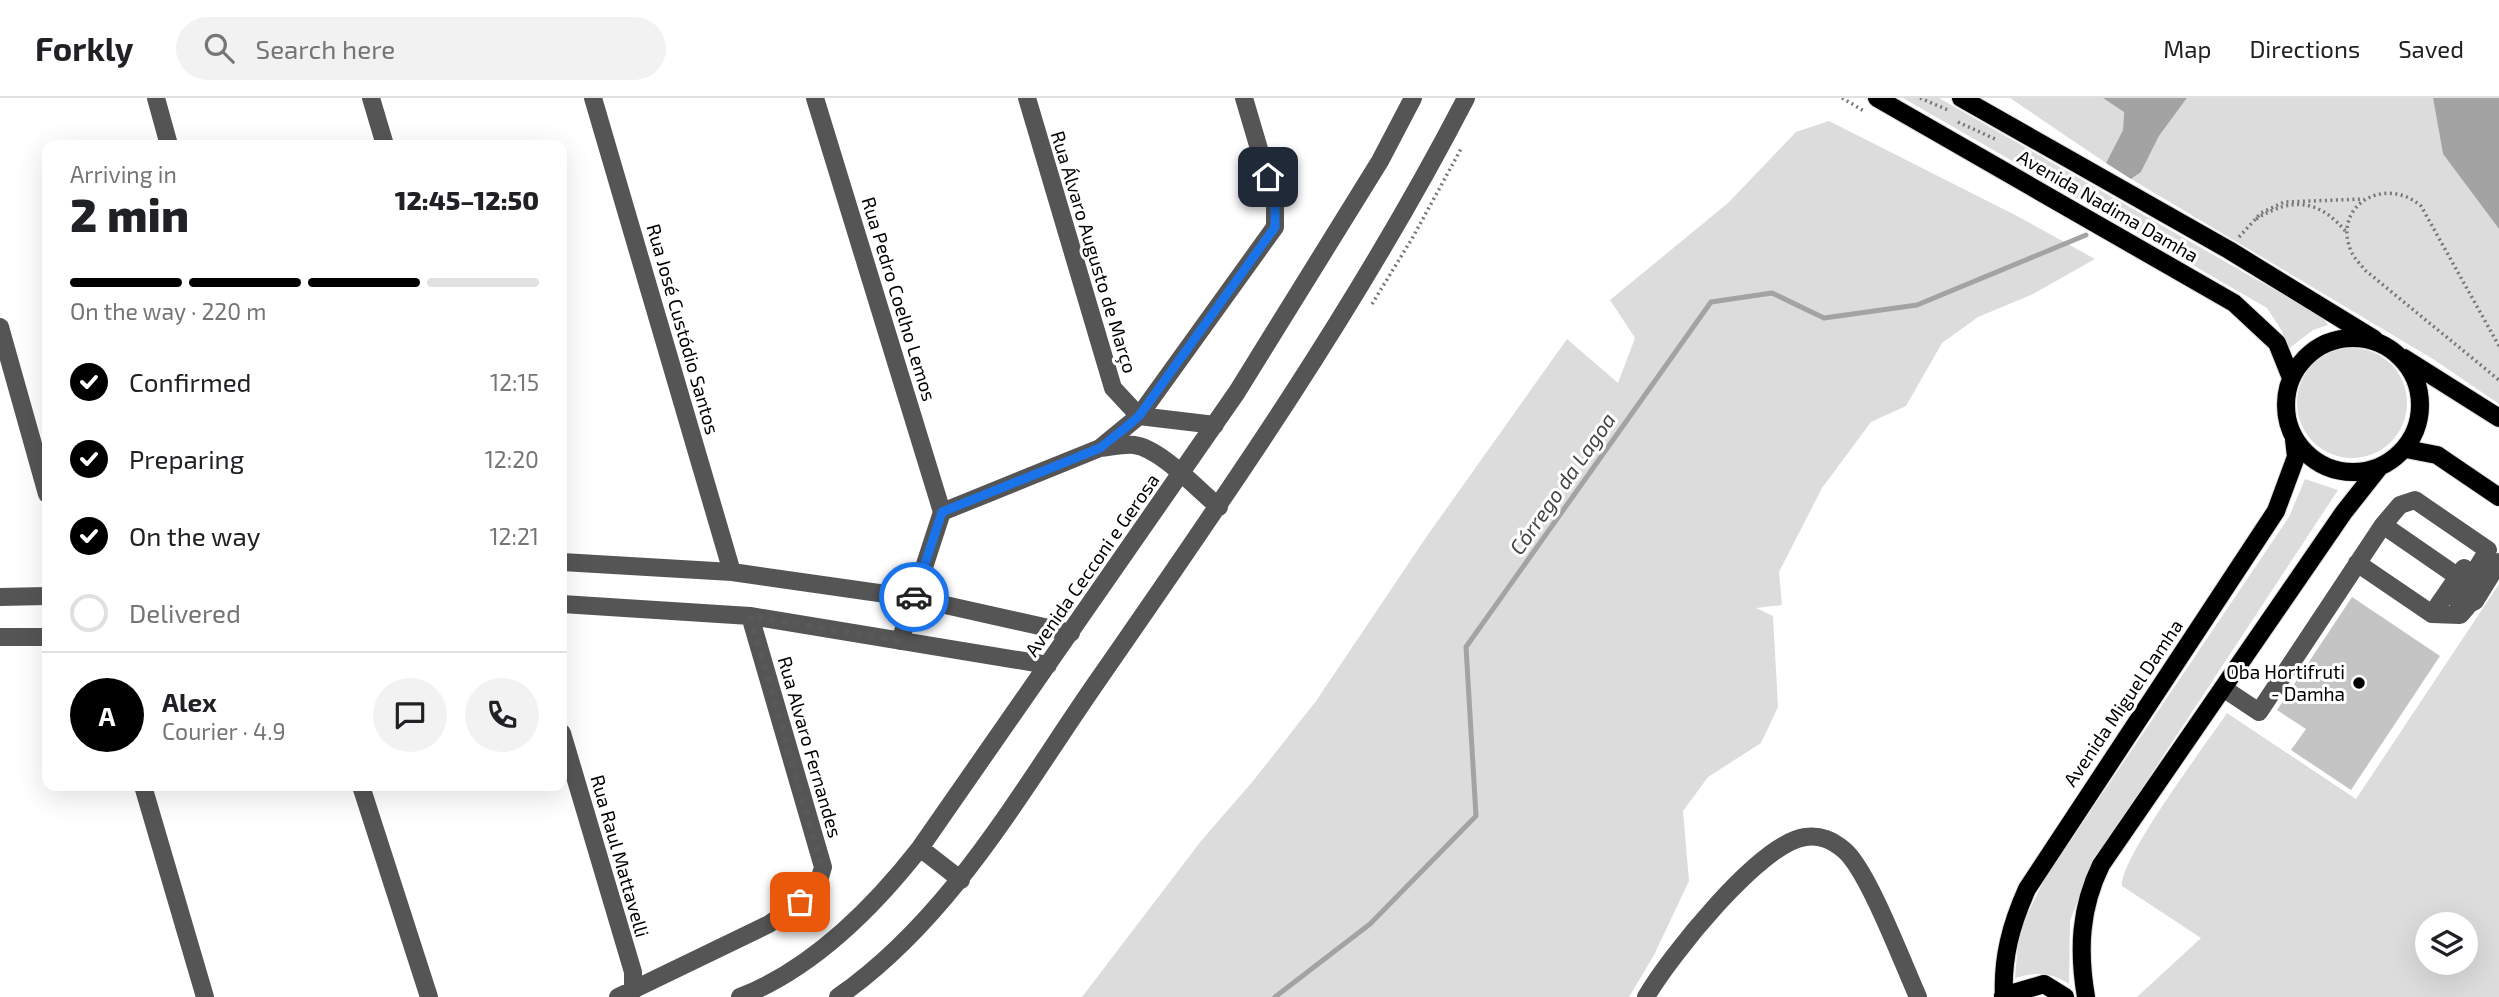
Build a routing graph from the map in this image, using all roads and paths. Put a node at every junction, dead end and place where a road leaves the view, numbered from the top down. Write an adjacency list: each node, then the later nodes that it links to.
1 (156, 98): 14 (street)
2 (371, 98): 15 (street)
3 (593, 98): 48 (street, Rua José Custódio Santos)
4 (815, 98): 43 (street, Rua Pedro Coelho Lemos)
5 (1027, 98): 32 (street, Rua Álvaro Augusto de Março)
6 (1244, 98): 32 (street)
7 (1413, 98): 34 (street, Avenida Cecconi e Gerosa)
8 (1466, 98): 42 (street)
9 (1877, 98): 30 (main road, Avenida Nadima Damha)
10 (1920, 98): 11 (path)
11 (1956, 105): 27 (main road, Avenida Nadima Damha)
12 (1959, 118): 13 (path)
13 (1987, 136)
14 (168, 140)
15 (384, 140)
16 (2032, 162): 17 (path)
17 (2062, 178)
18 (2366, 199): 20 (path); 23 (path); 28 (path)
19 (2104, 204): 21 (path)
20 (2249, 223): 23 (path); 24 (path)
21 (2149, 226)
22 (2157, 229): 25 (path)
23 (2348, 234): 31 (path)
24 (2235, 240)
25 (2174, 246)
26 (0, 327): 40 (street)
27 (2374, 339): 29 (main road); 30 (main road)
28 (2499, 346)
29 (2400, 355): 33 (main road); 37 (main road)
30 (2291, 378): 35 (main road)
31 (2499, 380)
32 (1139, 416): 34 (street); 36 (street)
33 (2499, 418)
34 (1215, 425): 39 (street, Avenida Cecconi e Gerosa)
35 (2294, 439): 38 (main road); 75 (main road, Avenida Miguel Damha)
36 (1100, 448): 39 (street); 43 (street)
37 (2406, 449): 38 (main road); 41 (main road)
38 (2378, 469): 62 (main road)
39 (1180, 475): 42 (street); 57 (street, Avenida Cecconi e Gerosa)
40 (42, 476)
41 (2499, 497)
42 (1219, 507): 67 (street)
43 (942, 512): 52 (street)
44 (2383, 525): 47 (street); 49 (street); 49 (street)
45 (567, 562): 48 (street)
46 (2499, 562): 54 (street)
47 (2357, 563): 55 (street); 62 (street)
48 (732, 572): 52 (street)
49 (2462, 580): 54 (street); 55 (street)
50 (42, 596): 51 (street)
51 (0, 597)
52 (914, 598): 57 (street); 60 (street)
53 (567, 604): 56 (street)
54 (2467, 607): 55 (street)
55 (2432, 614)
56 (750, 616): 60 (street); 68 (street, Rua Alvaro Fernandes)
57 (1071, 633): 61 (street, Avenida Cecconi e Gerosa)
58 (42, 637): 59 (street)
59 (0, 638)
60 (900, 641): 61 (street)
61 (1048, 665): 66 (street, Avenida Cecconi e Gerosa)
62 (2223, 688): 77 (main road)
63 (567, 750): 68 (street, Rua Raul Mattavelli)
64 (144, 791): 69 (street)
65 (363, 791): 70 (street)
66 (920, 848): 67 (street); 71 (street, Avenida Cecconi e Gerosa)
67 (961, 880): 72 (street)
68 (625, 994)
69 (205, 997)
70 (429, 997)
71 (740, 997)
72 (838, 997)
73 (1646, 997): 74 (street)
74 (1917, 997)
75 (2004, 997): 76 (main road)
76 (2065, 997)
77 (2086, 997)

